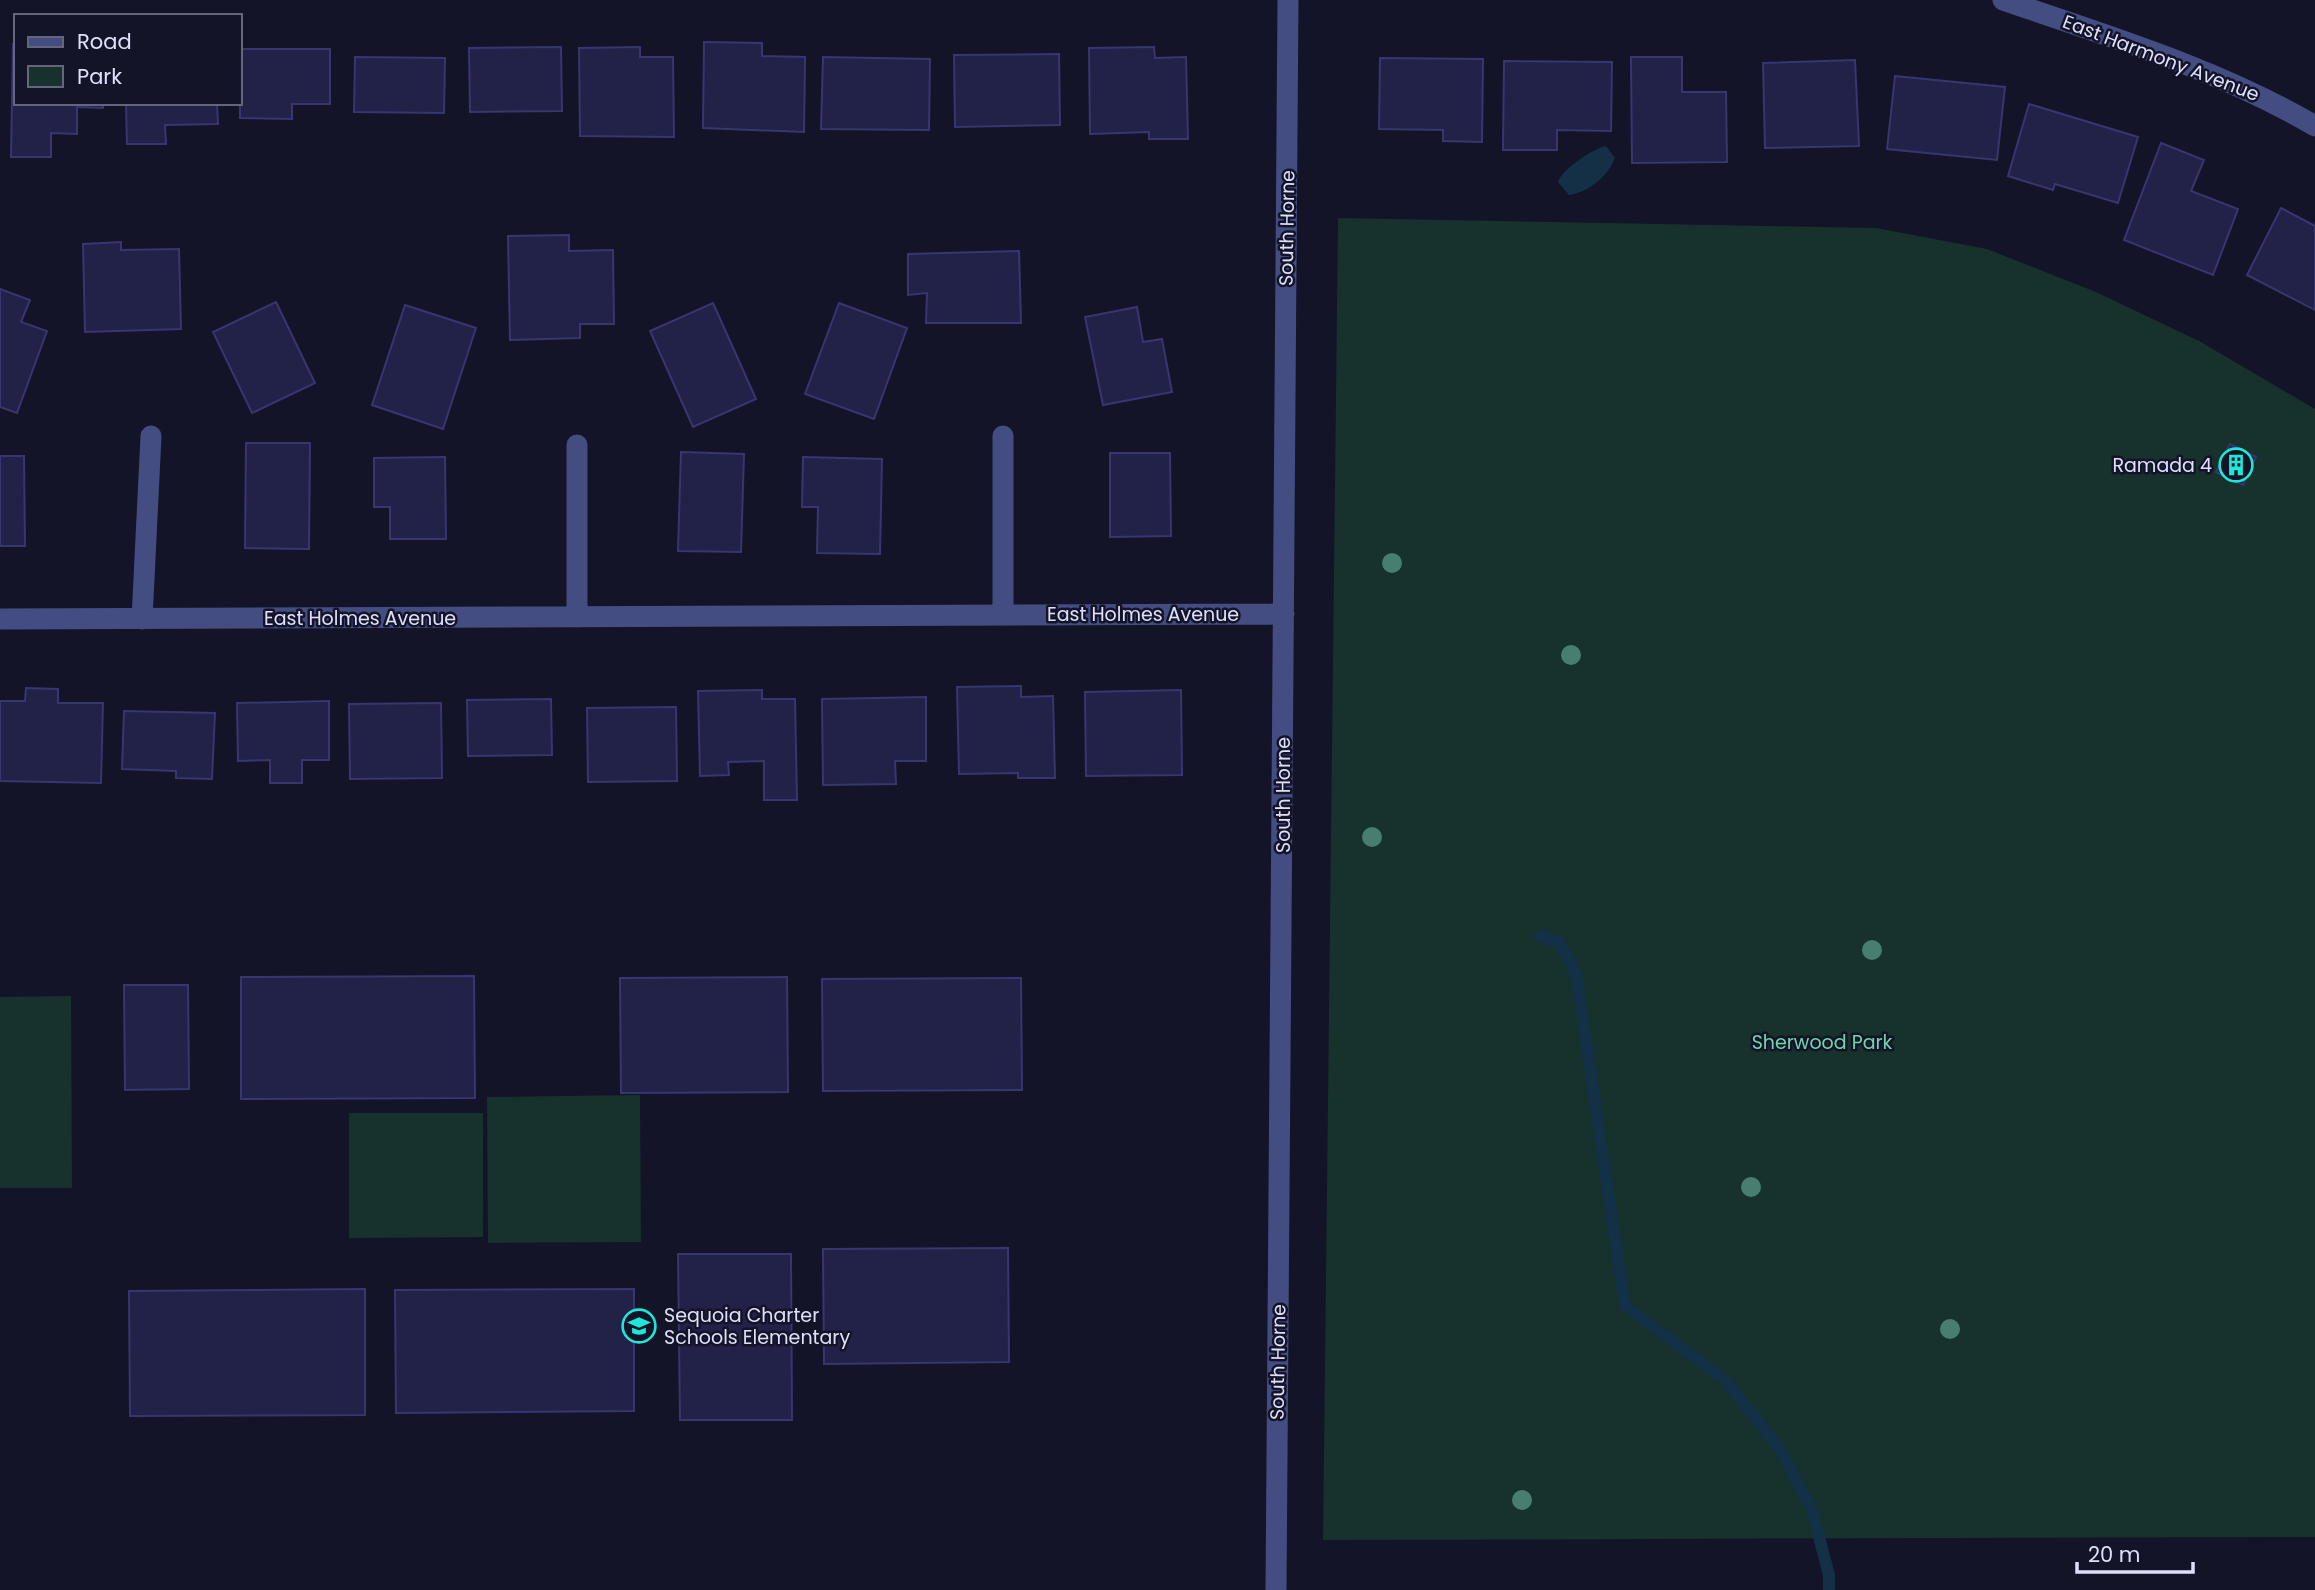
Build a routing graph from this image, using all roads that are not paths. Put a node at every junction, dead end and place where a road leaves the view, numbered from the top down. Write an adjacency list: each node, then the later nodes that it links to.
1 (1287, 0): 7 (street, South Horne)
2 (2003, 0): 3 (street, East Harmony Avenue)
3 (2315, 125)
4 (151, 436): 11 (street)
5 (1003, 436): 8 (street)
6 (577, 445): 9 (street)
7 (1284, 614): 8 (street, East Holmes Avenue); 12 (street, South Horne)
8 (1003, 615): 9 (street, East Holmes Avenue)
9 (577, 617): 11 (street, East Holmes Avenue)
10 (0, 619): 11 (street, East Holmes Avenue)
11 (142, 619)
12 (1276, 1590)

